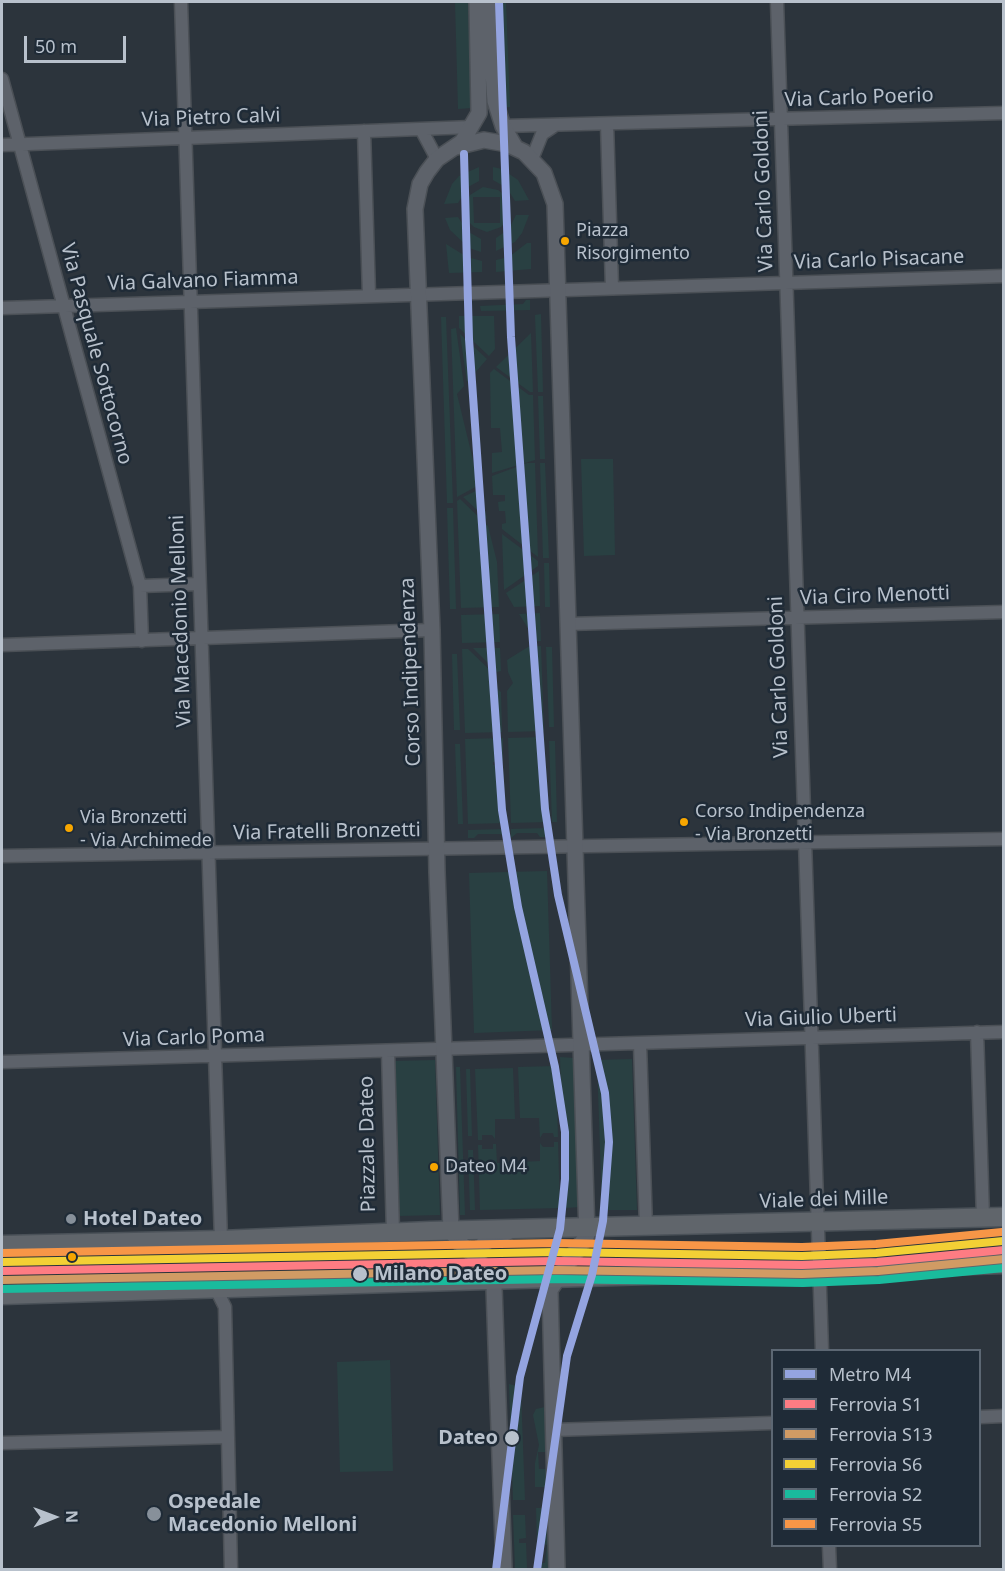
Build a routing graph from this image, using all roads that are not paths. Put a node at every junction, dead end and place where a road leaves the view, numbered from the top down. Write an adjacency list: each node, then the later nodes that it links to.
1 (181, 2): 14 (street, Via Macedonio Melloni)
2 (477, 2): 11 (street)
3 (488, 2): 9 (street)
4 (777, 2): 7 (street, Via Carlo Goldoni)
5 (2, 79): 16 (street, Via Pasquale Sottocorno)
6 (1004, 113): 7 (street, Via Carlo Poerio)
7 (781, 119): 8 (street, Via Carlo Poerio); 22 (street, Via Carlo Goldoni)
8 (607, 124): 10 (street); 23 (street)
9 (503, 126): 10 (street); 18 (street)
10 (554, 126): 20 (street)
11 (472, 127): 12 (street, Via Pietro Calvi); 17 (street)
12 (421, 129): 13 (street, Via Pietro Calvi); 19 (street)
13 (364, 131): 14 (street, Via Pietro Calvi); 26 (street)
14 (186, 139): 16 (street, Via Pietro Calvi); 27 (street, Via Macedonio Melloni)
15 (2, 145): 16 (street, Via Pietro Calvi)
16 (19, 145): 28 (street, Via Pasquale Sottocorno)
17 (456, 147): 18 (street); 19 (street)
18 (515, 147): 20 (street)
19 (437, 159): 25 (street)
20 (532, 159): 24 (street)
21 (1004, 276): 22 (street, Via Carlo Pisacane)
22 (786, 283): 23 (street, Via Carlo Pisacane); 33 (street, Via Carlo Goldoni)
23 (612, 288): 24 (street)
24 (558, 290): 25 (street); 34 (street)
25 (417, 293): 26 (street); 35 (street, Corso Indipendenza)
26 (369, 295): 27 (street, Via Galvano Fiamma)
27 (190, 303): 28 (street, Via Galvano Fiamma); 30 (street, Via Macedonio Melloni)
28 (62, 305): 29 (street, Via Galvano Fiamma); 31 (street, Via Pasquale Sottocorno)
29 (2, 308)
30 (200, 584): 31 (street); 36 (street, Via Macedonio Melloni)
31 (140, 586): 37 (street, Via Pasquale Sottocorno)
32 (1004, 612): 33 (street, Via Ciro Menotti)
33 (797, 617): 34 (street, Via Ciro Menotti); 40 (street, Via Carlo Goldoni)
34 (567, 624): 41 (street)
35 (432, 630): 36 (street); 42 (street, Corso Indipendenza)
36 (201, 639): 37 (street); 43 (street, Via Macedonio Melloni)
37 (142, 641): 38 (street)
38 (2, 645)
39 (1004, 839): 40 (street, Via Fratelli Bronzetti)
40 (804, 842): 41 (street, Via Fratelli Bronzetti); 47 (street, Via Carlo Goldoni)
41 (574, 847): 42 (street, Via Fratelli Bronzetti); 49 (street)
42 (437, 850): 43 (street, Via Fratelli Bronzetti); 50 (street, Corso Indipendenza)
43 (208, 854): 44 (street, Via Fratelli Bronzetti); 52 (street, Via Macedonio Melloni)
44 (2, 856)
45 (977, 1032): 46 (street, Via Giulio Uberti); 47 (street, Via Giulio Uberti); 55 (street)
46 (1004, 1032)
47 (811, 1037): 48 (street, Via Giulio Uberti); 56 (street, Via Carlo Goldoni)
48 (640, 1044): 49 (street, Piazzale Dateo); 57 (street)
49 (581, 1046): 50 (street, Piazzale Dateo); 58 (street)
50 (444, 1050): 51 (street, Piazzale Dateo); 60 (street)
51 (388, 1052): 52 (street, Via Carlo Poma); 61 (street, Piazzale Dateo)
52 (215, 1057): 53 (street, Via Carlo Poma); 62 (street, Via Macedonio Melloni)
53 (2, 1062)
54 (1004, 1217): 55 (main road, Viale dei Mille)
55 (983, 1218): 56 (main road, Viale dei Mille)
56 (818, 1222): 57 (main road, Viale dei Mille); 66 (street, Via Carlo Goldoni)
57 (646, 1227): 58 (main road, Piazzale Dateo)
58 (587, 1229): 59 (main road, Piazzale Dateo); 67 (street)
59 (512, 1230): 60 (main road, Piazzale Dateo); 64 (street, Piazzale Dateo)
60 (451, 1232): 61 (main road, Piazzale Dateo); 64 (street)
61 (393, 1233): 62 (main road)
62 (221, 1240): 63 (main road)
63 (2, 1245)
64 (476, 1256): 68 (street)
65 (1004, 1264): 66 (main road)
66 (819, 1271): 67 (main road); 71 (street, Via Carlo Goldoni)
67 (558, 1277): 68 (main road); 75 (street)
68 (492, 1280): 69 (main road); 80 (street)
69 (216, 1289): 70 (main road); 76 (street)
70 (2, 1295)
71 (822, 1349)
72 (1004, 1416): 73 (street)
73 (981, 1417)
74 (771, 1423): 75 (street)
75 (553, 1430): 81 (street)
76 (227, 1437): 77 (street); 79 (street)
77 (2, 1443)
78 (829, 1547): 82 (street)
79 (231, 1569)
80 (504, 1569)
81 (557, 1569)
82 (830, 1569)

